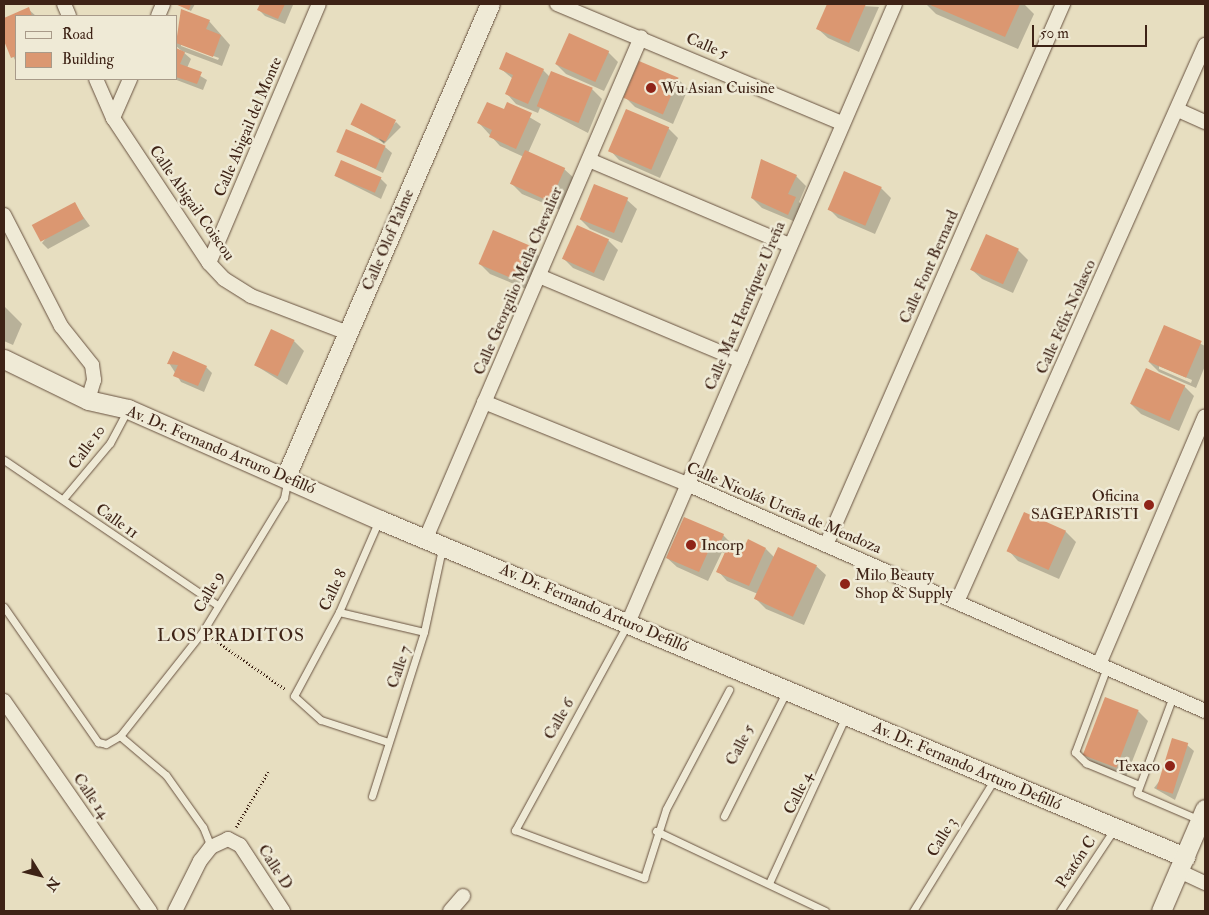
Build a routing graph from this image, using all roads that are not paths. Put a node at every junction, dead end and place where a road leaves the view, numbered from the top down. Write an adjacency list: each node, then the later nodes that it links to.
1 (319, 4): 17 (street, Calle Abigail del Monte)
2 (490, 4): 19 (street, Calle Olof Palme)
3 (557, 4): 6 (street, Calle 5)
4 (895, 4): 13 (street, Calle Max Henríquez Ureña)
5 (1063, 4): 32 (street, Calle Font Bernard)
6 (641, 37): 13 (street, Calle 5); 14 (street, Calle Georgilio Mella Chevalier)
7 (1205, 45): 10 (street, Calle Félix Nolasco)
8 (96, 80): 11 (street, Calle Abigail Coiscou)
9 (130, 80): 11 (street)
10 (1178, 110): 12 (street); 33 (street, Calle Félix Nolasco)
11 (113, 118): 17 (street, Calle Abigail Coiscou)
12 (1205, 122)
13 (841, 124): 16 (street, Calle Max Henríquez Ureña)
14 (589, 160): 16 (street); 18 (street, Calle Georgilio Mella Chevalier)
15 (4, 215): 22 (street)
16 (789, 245): 21 (street, Calle Max Henríquez Ureña)
17 (209, 263): 19 (street, Calle Abigail Coiscou)
18 (539, 276): 21 (street); 23 (street, Calle Georgilio Mella Chevalier)
19 (348, 333): 27 (street, Calle Olof Palme)
20 (4, 359): 22 (street, Av. Dr. Fernando Arturo Defilló)
21 (740, 361): 28 (street, Calle Max Henríquez Ureña)
22 (88, 400): 24 (street, Av. Dr. Fernando Arturo Defilló)
23 (484, 402): 28 (street, Calle Nicolás Ureña de Mendoza); 31 (street, Calle Georgilio Mella Chevalier)
24 (128, 409): 27 (street, Av. Dr. Fernando Arturo Defilló); 29 (lane, Calle 10)
25 (1205, 416): 39 (street)
26 (4, 460): 29 (lane, Calle 11)
27 (286, 476): 30 (street, Av. Dr. Fernando Arturo Defilló); 34 (lane, Calle 9)
28 (689, 485): 32 (street, Calle Nicolás Ureña de Mendoza); 37 (street, Calle Max Henríquez Ureña)
29 (63, 499): 34 (lane, Calle 11)
30 (380, 520): 31 (street, Av. Dr. Fernando Arturo Defilló); 36 (lane, Calle 8)
31 (435, 541): 37 (street, Av. Dr. Fernando Arturo Defilló); 38 (lane, Calle 7)
32 (826, 544): 33 (street, Calle Nicolás Ureña de Mendoza)
33 (957, 602): 39 (street, Calle Nicolás Ureña de Mendoza)
34 (216, 604): 46 (lane, Calle 9)
35 (4, 607): 46 (lane)
36 (339, 612): 38 (lane); 47 (lane, Calle 8)
37 (628, 623): 41 (street, Av. Dr. Fernando Arturo Defilló); 54 (lane, Calle 6)
38 (424, 632): 47 (lane, Calle 7)
39 (1104, 664): 42 (street, Calle Nicolás Ureña de Mendoza); 49 (lane)
40 (729, 690): 54 (lane)
41 (787, 690): 45 (street, Av. Dr. Fernando Arturo Defilló); 52 (lane, Calle 5)
42 (1173, 696): 44 (street, Calle Nicolás Ureña de Mendoza); 49 (lane)
43 (4, 701): 60 (street, Calle 14)
44 (1205, 711)
45 (846, 715): 48 (street, Av. Dr. Fernando Arturo Defilló); 57 (lane, Calle 4)
46 (120, 736): 55 (lane)
47 (388, 742): 50 (lane, Calle 7)
48 (996, 777): 53 (street, Av. Dr. Fernando Arturo Defilló); 65 (lane, Calle 3)
49 (1137, 784): 51 (lane)
50 (372, 796)
51 (1203, 814): 56 (street)
52 (724, 816)
53 (1115, 828): 56 (street, Av. Dr. Fernando Arturo Defilló); 66 (lane, Peatón C)
54 (656, 831): 57 (lane)
55 (211, 847): 61 (street); 62 (street, Calle D)
56 (1182, 864): 58 (street, Av. Dr. Fernando Arturo Defilló); 67 (street)
57 (770, 882): 64 (lane)
58 (1205, 883)
59 (462, 896): 63 (street)
60 (150, 911)
61 (175, 911)
62 (283, 911)
63 (450, 911)
64 (825, 911)
65 (913, 911)
66 (1060, 911)
67 (1161, 911)

